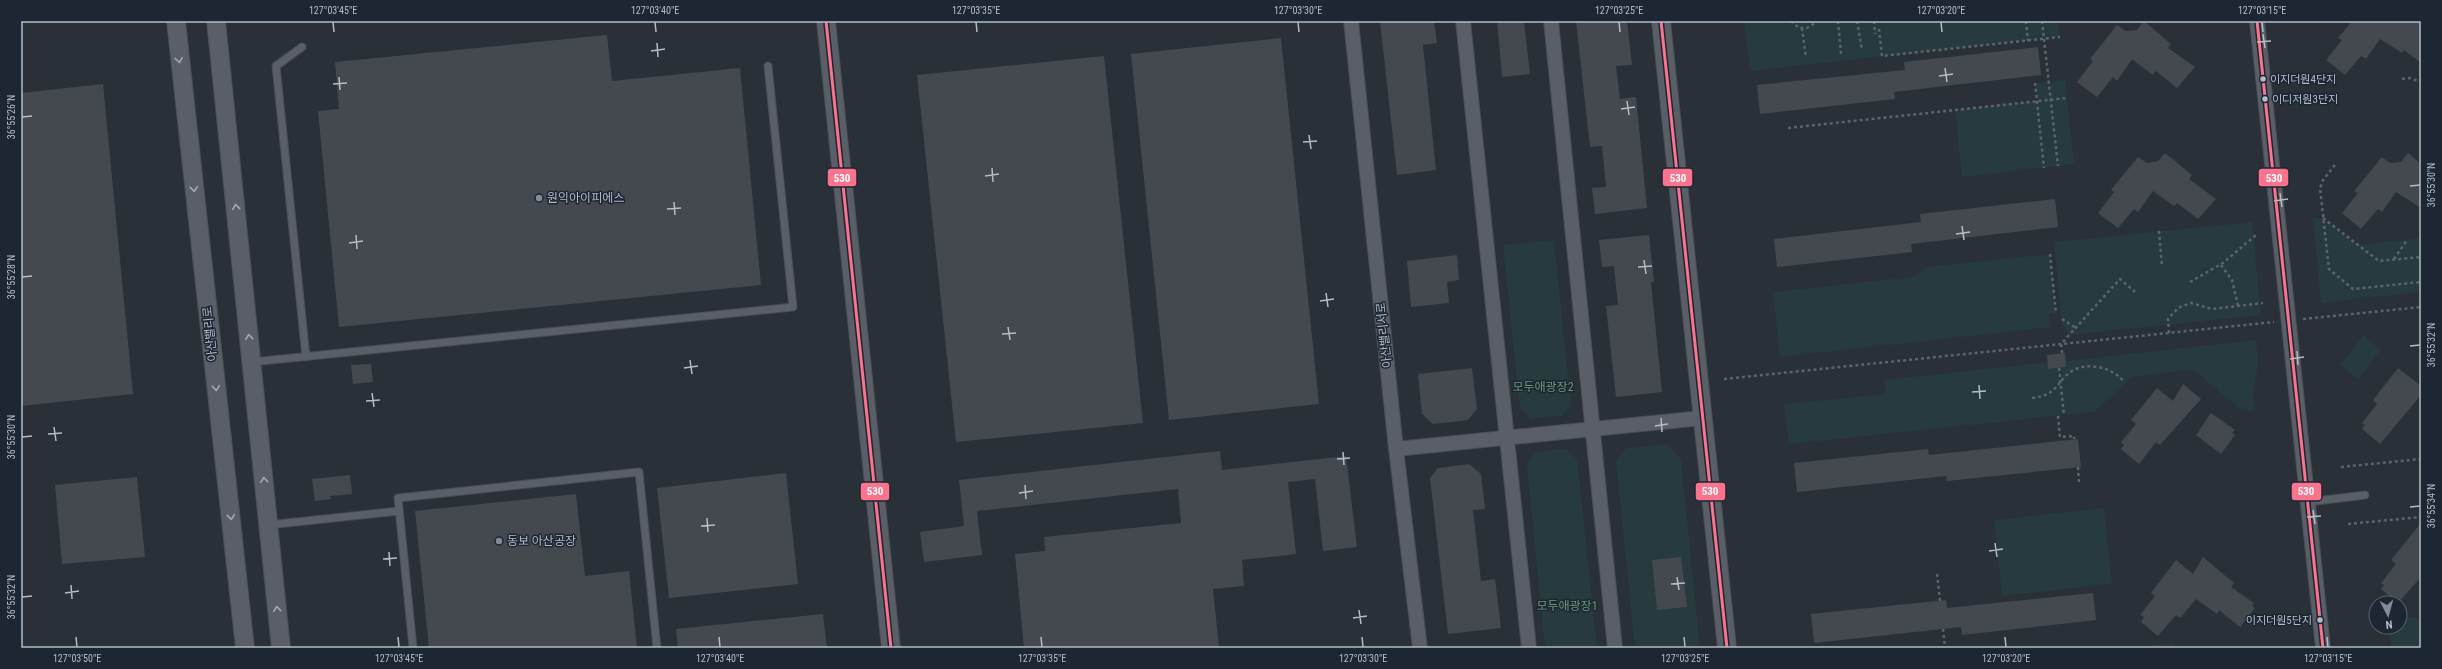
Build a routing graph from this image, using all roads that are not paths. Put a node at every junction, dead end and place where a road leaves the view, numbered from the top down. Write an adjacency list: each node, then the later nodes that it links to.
1 (176, 21): 21 (street, 아산밸리로, one-way to 21)
2 (216, 21): 12 (street, one-way to 2)
3 (826, 21): 25 (street)
4 (1351, 21): 16 (street, 아산밸리서로)
5 (1463, 21): 15 (street)
6 (1551, 21): 14 (street)
7 (1661, 21): 13 (street)
8 (2257, 21): 18 (street)
9 (302, 47): 11 (lane)
10 (768, 66): 11 (lane)
11 (306, 357): 12 (lane)
12 (252, 362): 20 (street, one-way to 12)
13 (1702, 418): 14 (street); 29 (street)
14 (1592, 430): 15 (street); 28 (street)
15 (1506, 438): 16 (street); 27 (street)
16 (1396, 449): 26 (street, 아산밸리서로)
17 (2366, 495): 18 (lane)
18 (2308, 502): 30 (street)
19 (399, 511): 20 (lane); 23 (lane); 24 (lane)
20 (268, 525): 22 (street, one-way to 20)
21 (245, 648)
22 (281, 648)
23 (414, 648)
24 (657, 648)
25 (891, 648)
26 (1420, 648)
27 (1529, 648)
28 (1615, 648)
29 (1726, 648)
30 (2323, 648)

